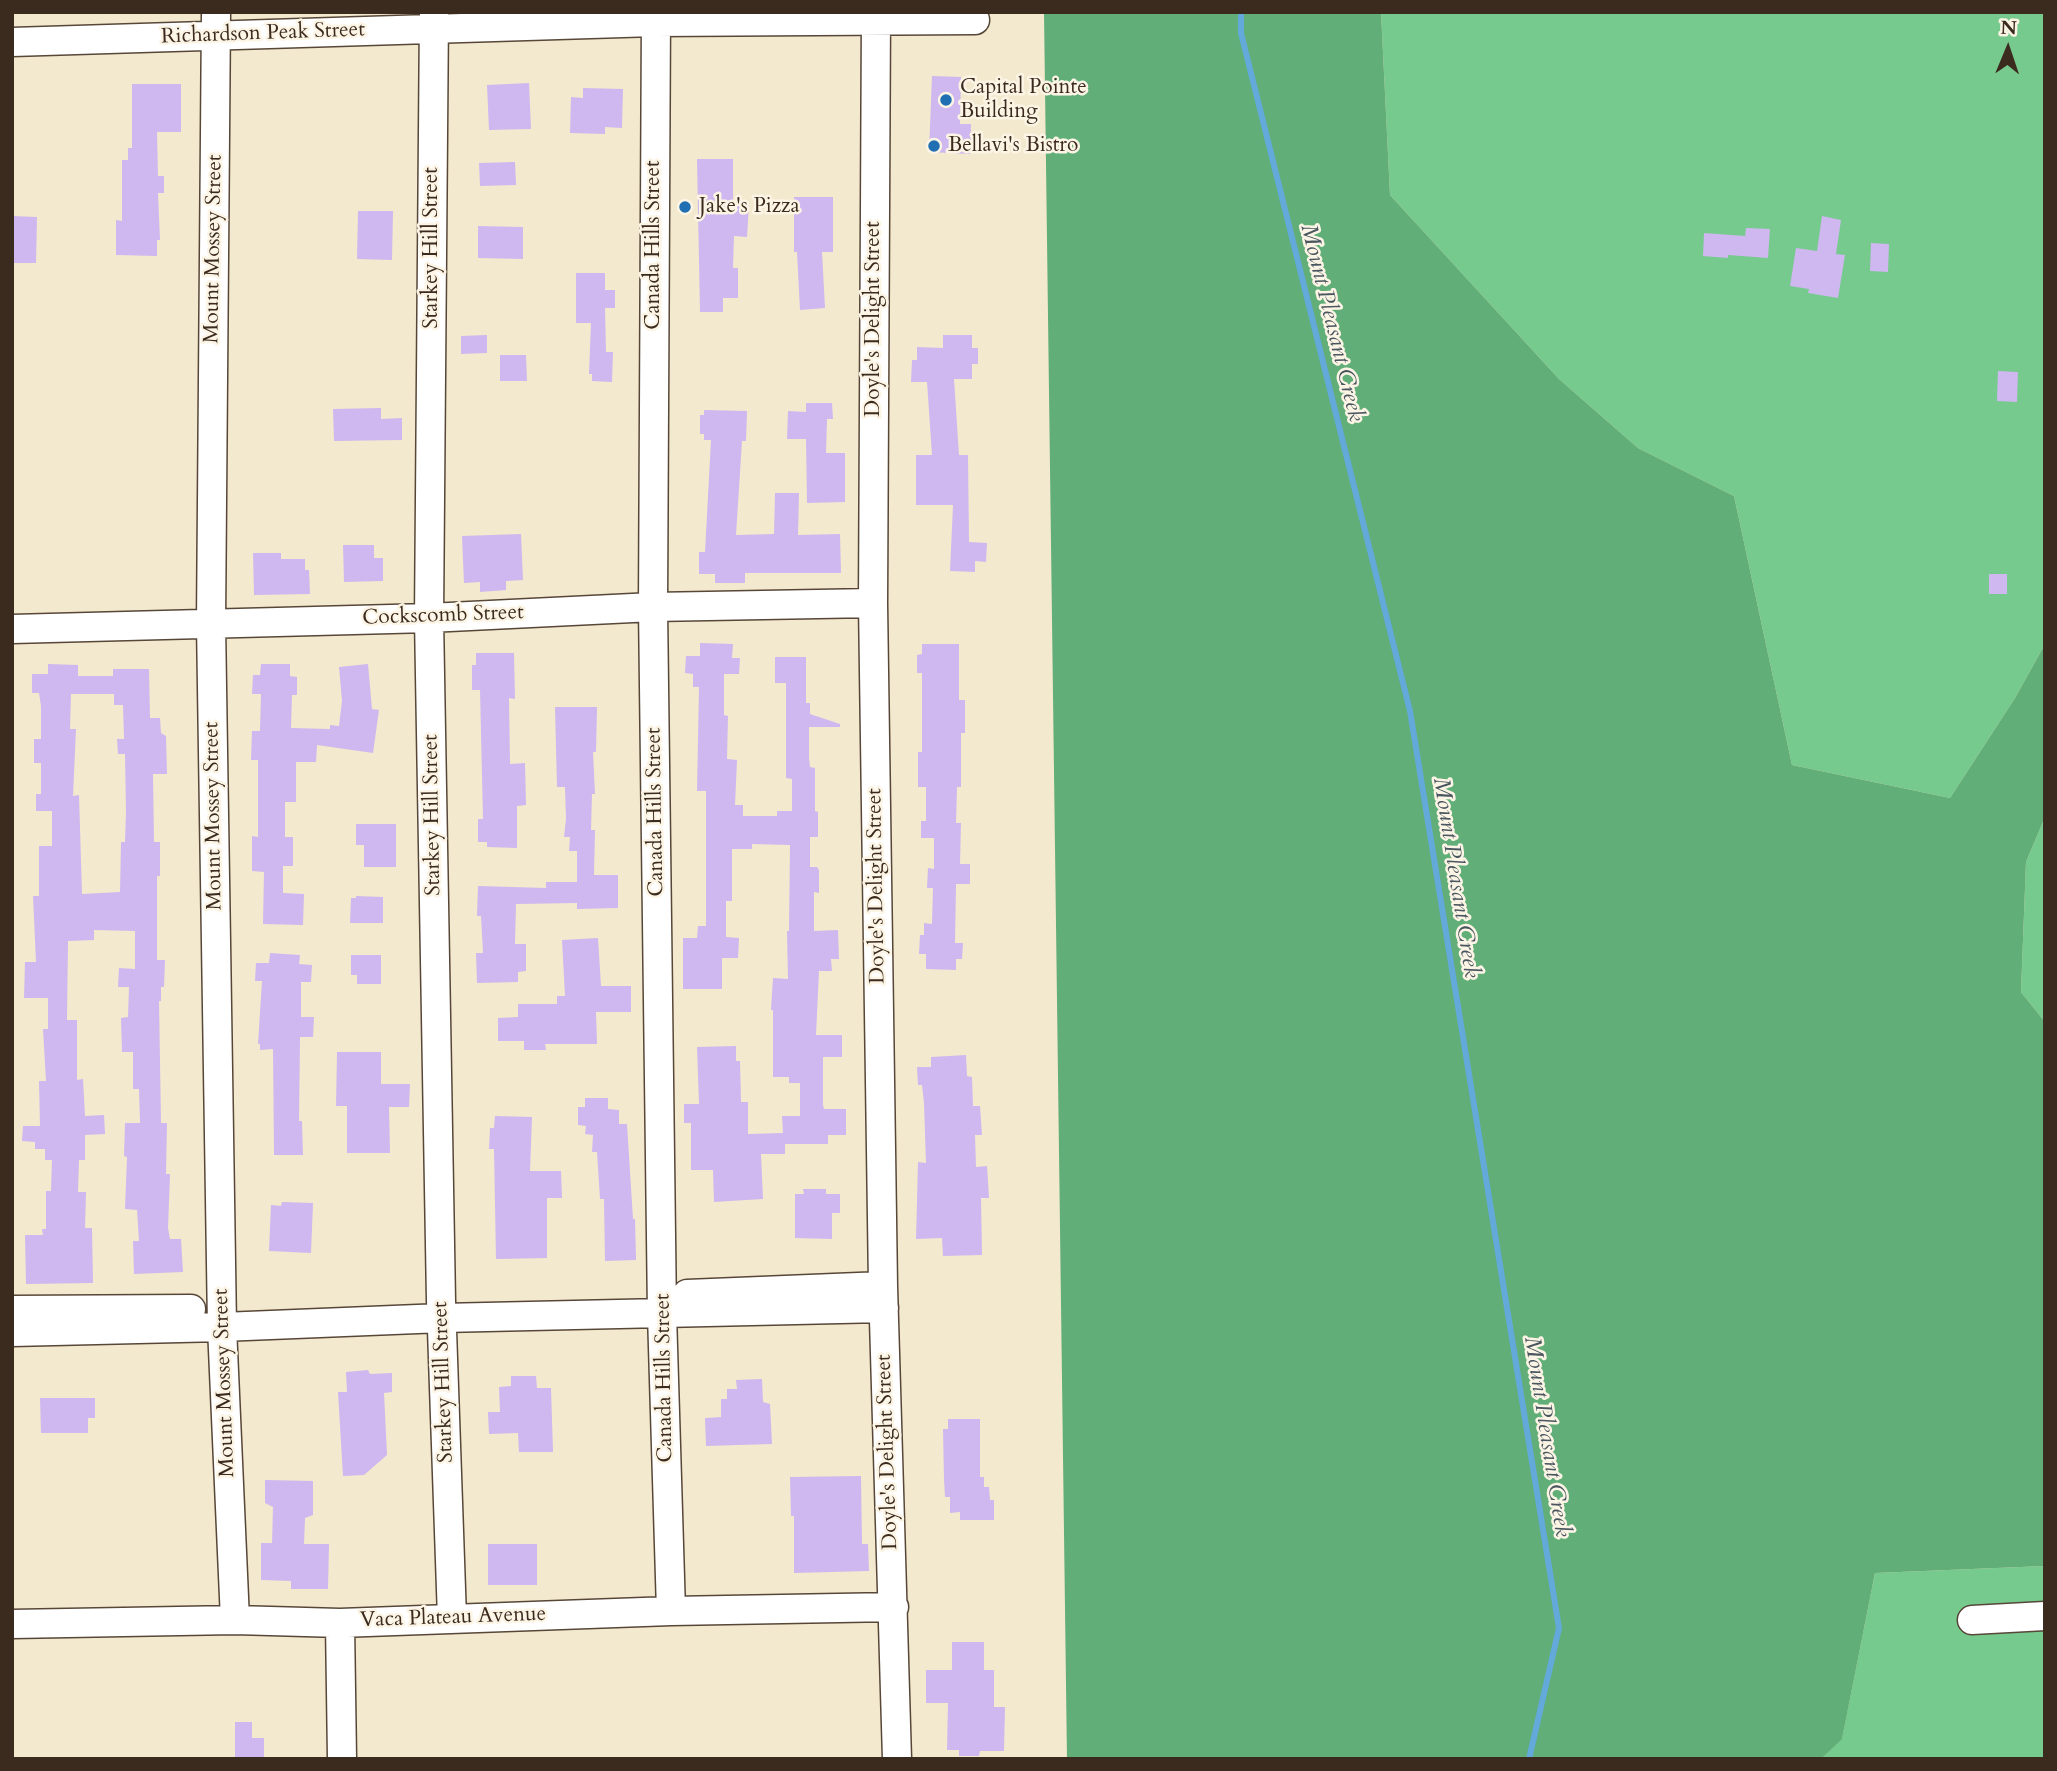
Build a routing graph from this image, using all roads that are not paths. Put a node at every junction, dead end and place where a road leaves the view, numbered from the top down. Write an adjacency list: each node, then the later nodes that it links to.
1 (876, 16): 2 (street, Richardson Peak Street); 3 (street, Richardson Peak Street); 7 (street, Doyle's Delight Street)
2 (656, 17): 4 (street, Richardson Peak Street); 8 (street, Canada Hills Street)
3 (975, 20)
4 (434, 21): 5 (street, Richardson Peak Street); 9 (street, Starkey Hill Street)
5 (216, 24): 6 (street, Richardson Peak Street); 10 (street, Mount Mossey Street)
6 (12, 42)
7 (873, 603): 8 (street, Cockscomb Street); 12 (street, Doyle's Delight Street)
8 (653, 607): 9 (street, Cockscomb Street); 13 (street, Canada Hills Street)
9 (429, 618): 10 (street, Cockscomb Street); 14 (street, Starkey Hill Street)
10 (211, 623): 11 (street, Cockscomb Street); 16 (street, Mount Mossey Street)
11 (12, 629)
12 (883, 1297): 13 (street); 18 (street, Doyle's Delight Street)
13 (663, 1305): 14 (street); 19 (street, Canada Hills Street)
14 (441, 1309): 16 (street); 21 (street, Starkey Hill Street)
15 (12, 1310): 16 (street)
16 (222, 1318): 17 (street); 22 (street, Mount Mossey Street)
17 (12, 1332)
18 (894, 1607): 19 (street, Vaca Plateau Avenue); 27 (street, Doyle's Delight Street)
19 (671, 1611): 21 (street, Vaca Plateau Avenue)
20 (2045, 1616): 23 (street)
21 (452, 1618): 24 (street, Vaca Plateau Avenue)
22 (235, 1620): 24 (street, Vaca Plateau Avenue); 25 (street, Vaca Plateau Avenue)
23 (1972, 1620)
24 (340, 1623): 26 (street)
25 (12, 1624)
26 (342, 1759)
27 (897, 1759)

